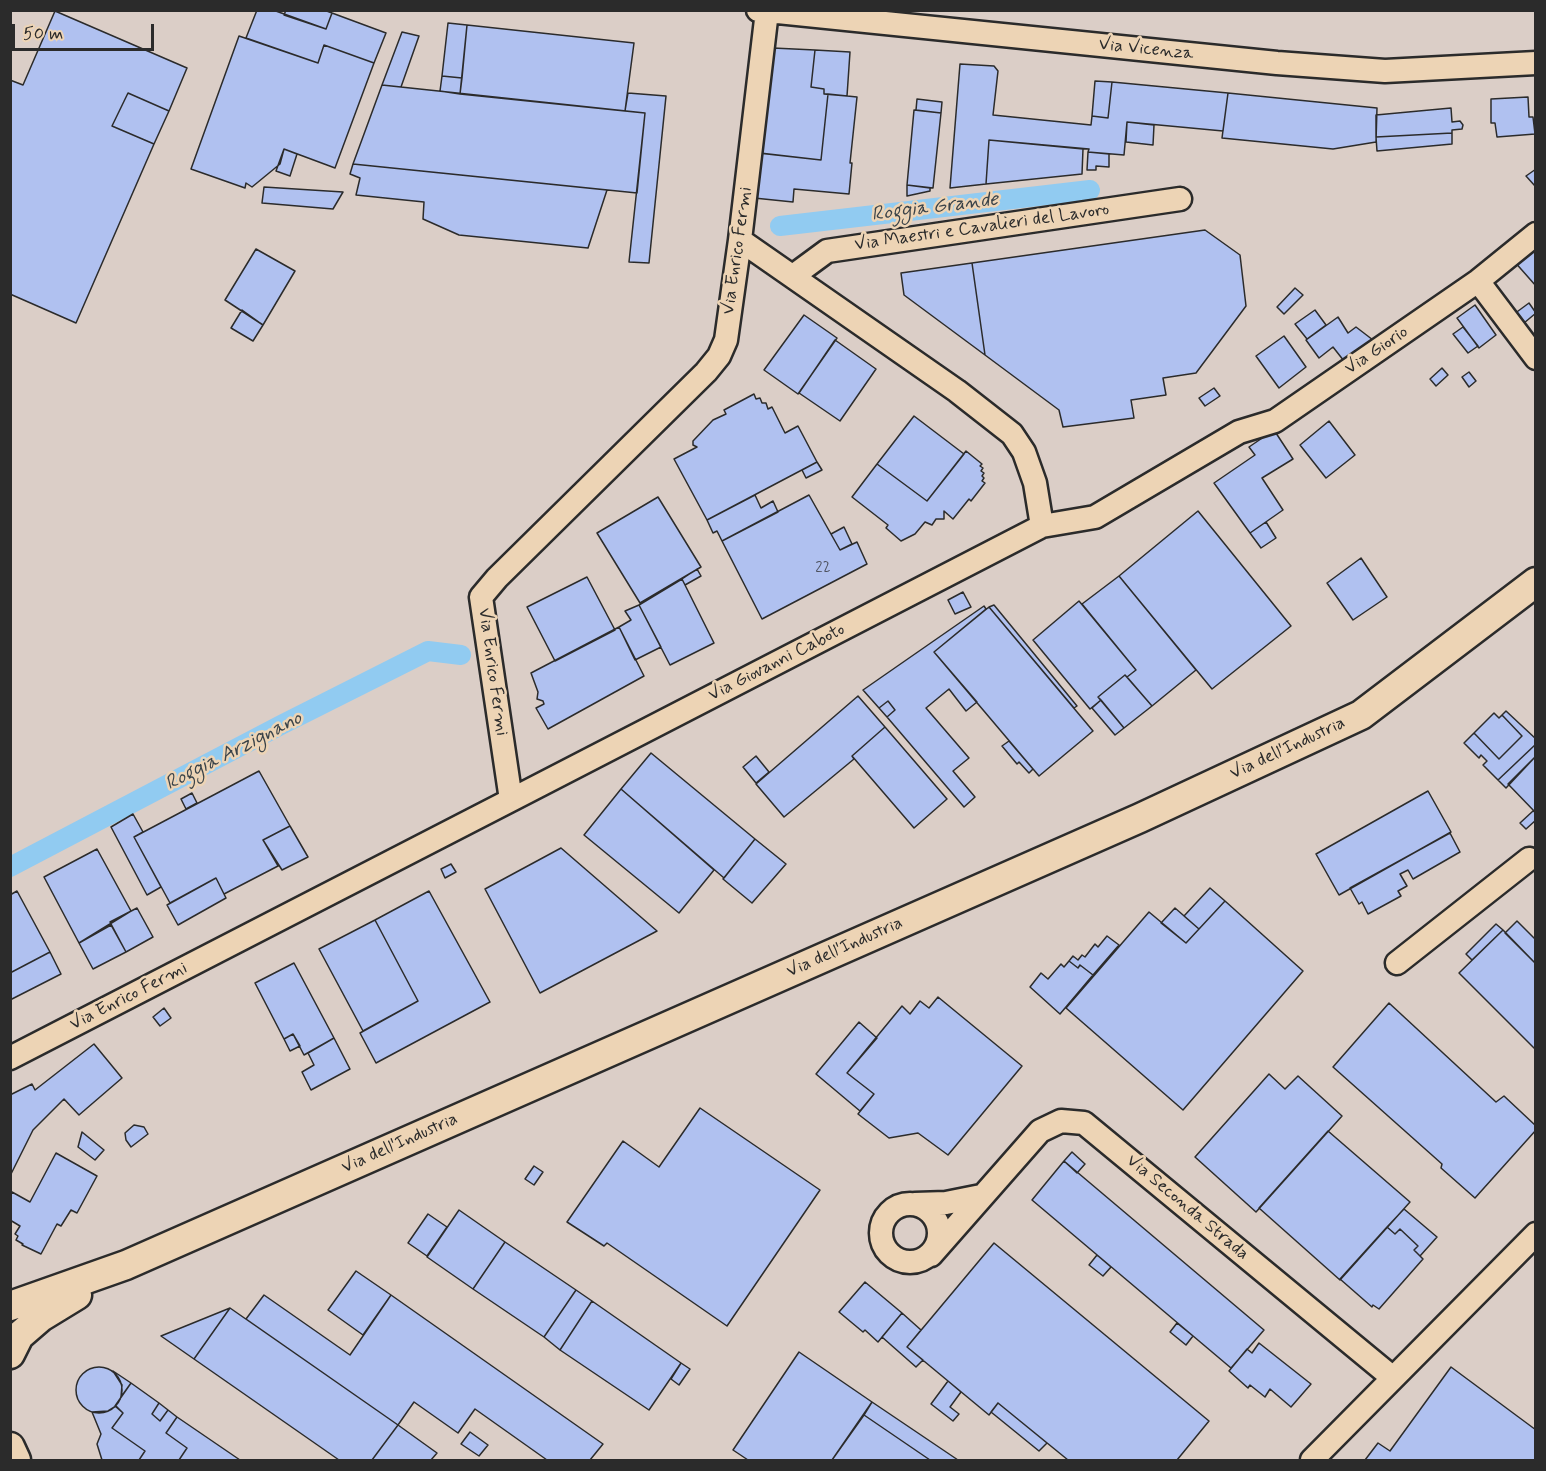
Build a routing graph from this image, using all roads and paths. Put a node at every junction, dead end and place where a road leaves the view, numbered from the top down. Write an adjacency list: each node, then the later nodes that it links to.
1 (758, 10): 2 (street, Via Vicenza)
2 (767, 11): 3 (street, Via Vicenza); 6 (street, Via Enrico Fermi)
3 (1536, 63)
4 (1180, 199): 7 (street, Via Maestri e Cavalieri del Lavoro)
5 (1536, 234): 8 (street, Via Giorio)
6 (740, 240): 7 (street); 13 (street, Via Enrico Fermi)
7 (793, 276): 11 (street)
8 (1478, 282): 9 (street); 10 (street, Via Giorio)
9 (1536, 358)
10 (1275, 421): 11 (street, Via Giovanni Caboto)
11 (1042, 526): 13 (street, Via Giovanni Caboto)
12 (1536, 582): 21 (main road, Via dell'Industria)
13 (511, 800): 16 (street, Via Enrico Fermi)
14 (1534, 860): 15 (street)
15 (1398, 963)
16 (10, 1058)
17 (981, 1196): 18 (street); 20 (street, Via Seconda Strada); 24 (street, Via Seconda Strada)
18 (912, 1204): 20 (street); 20 (street)
19 (1536, 1234): 24 (street)
20 (931, 1255)
21 (126, 1265): 22 (main road, Via dell'Industria); 23 (main road, Via dell'Industria)
22 (17, 1300)
23 (10, 1354)
24 (1393, 1378): 27 (street)
25 (10, 1447): 26 (main road)
26 (16, 1461)
27 (1312, 1461)

